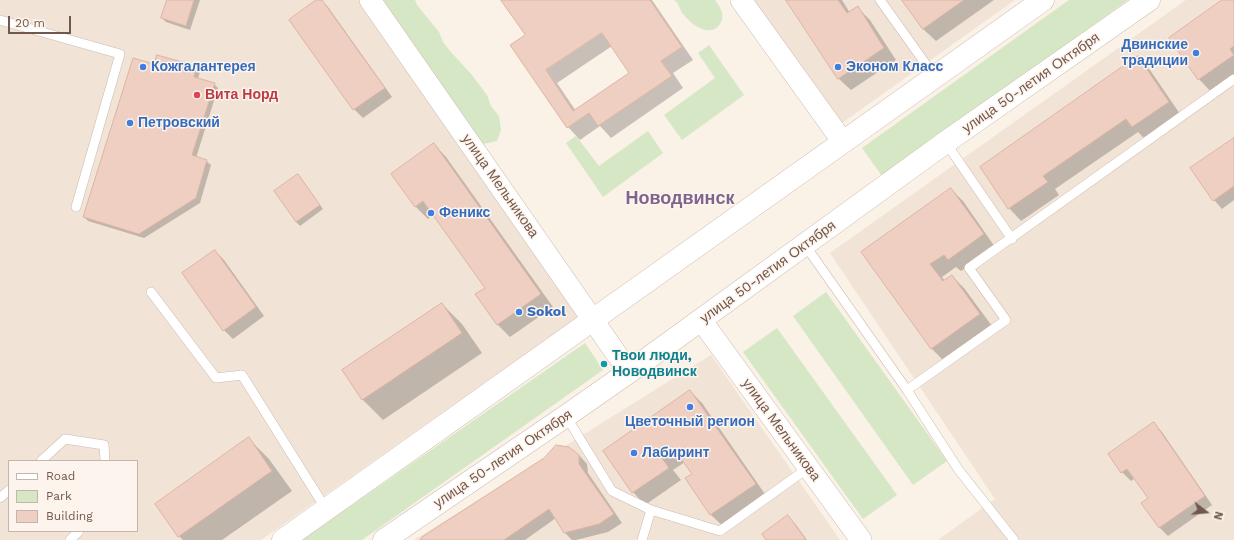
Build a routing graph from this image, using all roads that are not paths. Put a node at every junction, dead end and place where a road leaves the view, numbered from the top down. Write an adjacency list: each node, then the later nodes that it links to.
1 (370, 0): 15 (street, улица Мельникова)
2 (741, 0): 9 (street)
3 (880, 0): 7 (lane)
4 (1043, 0): 7 (main road)
5 (1149, 0): 10 (main road, улица 50-летия Октября)
6 (0, 20): 11 (lane)
7 (935, 77): 9 (main road)
8 (1234, 79): 12 (lane)
9 (843, 142): 15 (main road)
10 (946, 142): 12 (lane); 13 (main road, улица 50-летия Октября)
11 (76, 207)
12 (1012, 239): 18 (lane)
13 (804, 245): 16 (main road, улица 50-летия Октября); 18 (lane)
14 (151, 292): 25 (lane)
15 (593, 320): 17 (street, улица Мельникова); 25 (main road)
16 (701, 320): 17 (main road, улица 50-летия Октября); 22 (street, улица Мельникова)
17 (629, 372): 19 (main road, улица 50-летия Октября)
18 (907, 390): 33 (lane)
19 (566, 416): 26 (lane); 30 (main road, улица 50-летия Октября)
20 (42, 460): 21 (lane)
21 (104, 460)
22 (808, 468): 26 (lane); 32 (street, улица Мельникова)
23 (8, 491): 24 (lane)
24 (0, 498)
25 (326, 509): 29 (main road)
26 (651, 510): 31 (lane)
27 (78, 532): 28 (lane)
28 (70, 540)
29 (283, 540)
30 (384, 540)
31 (642, 540)
32 (861, 540)
33 (1014, 540)

